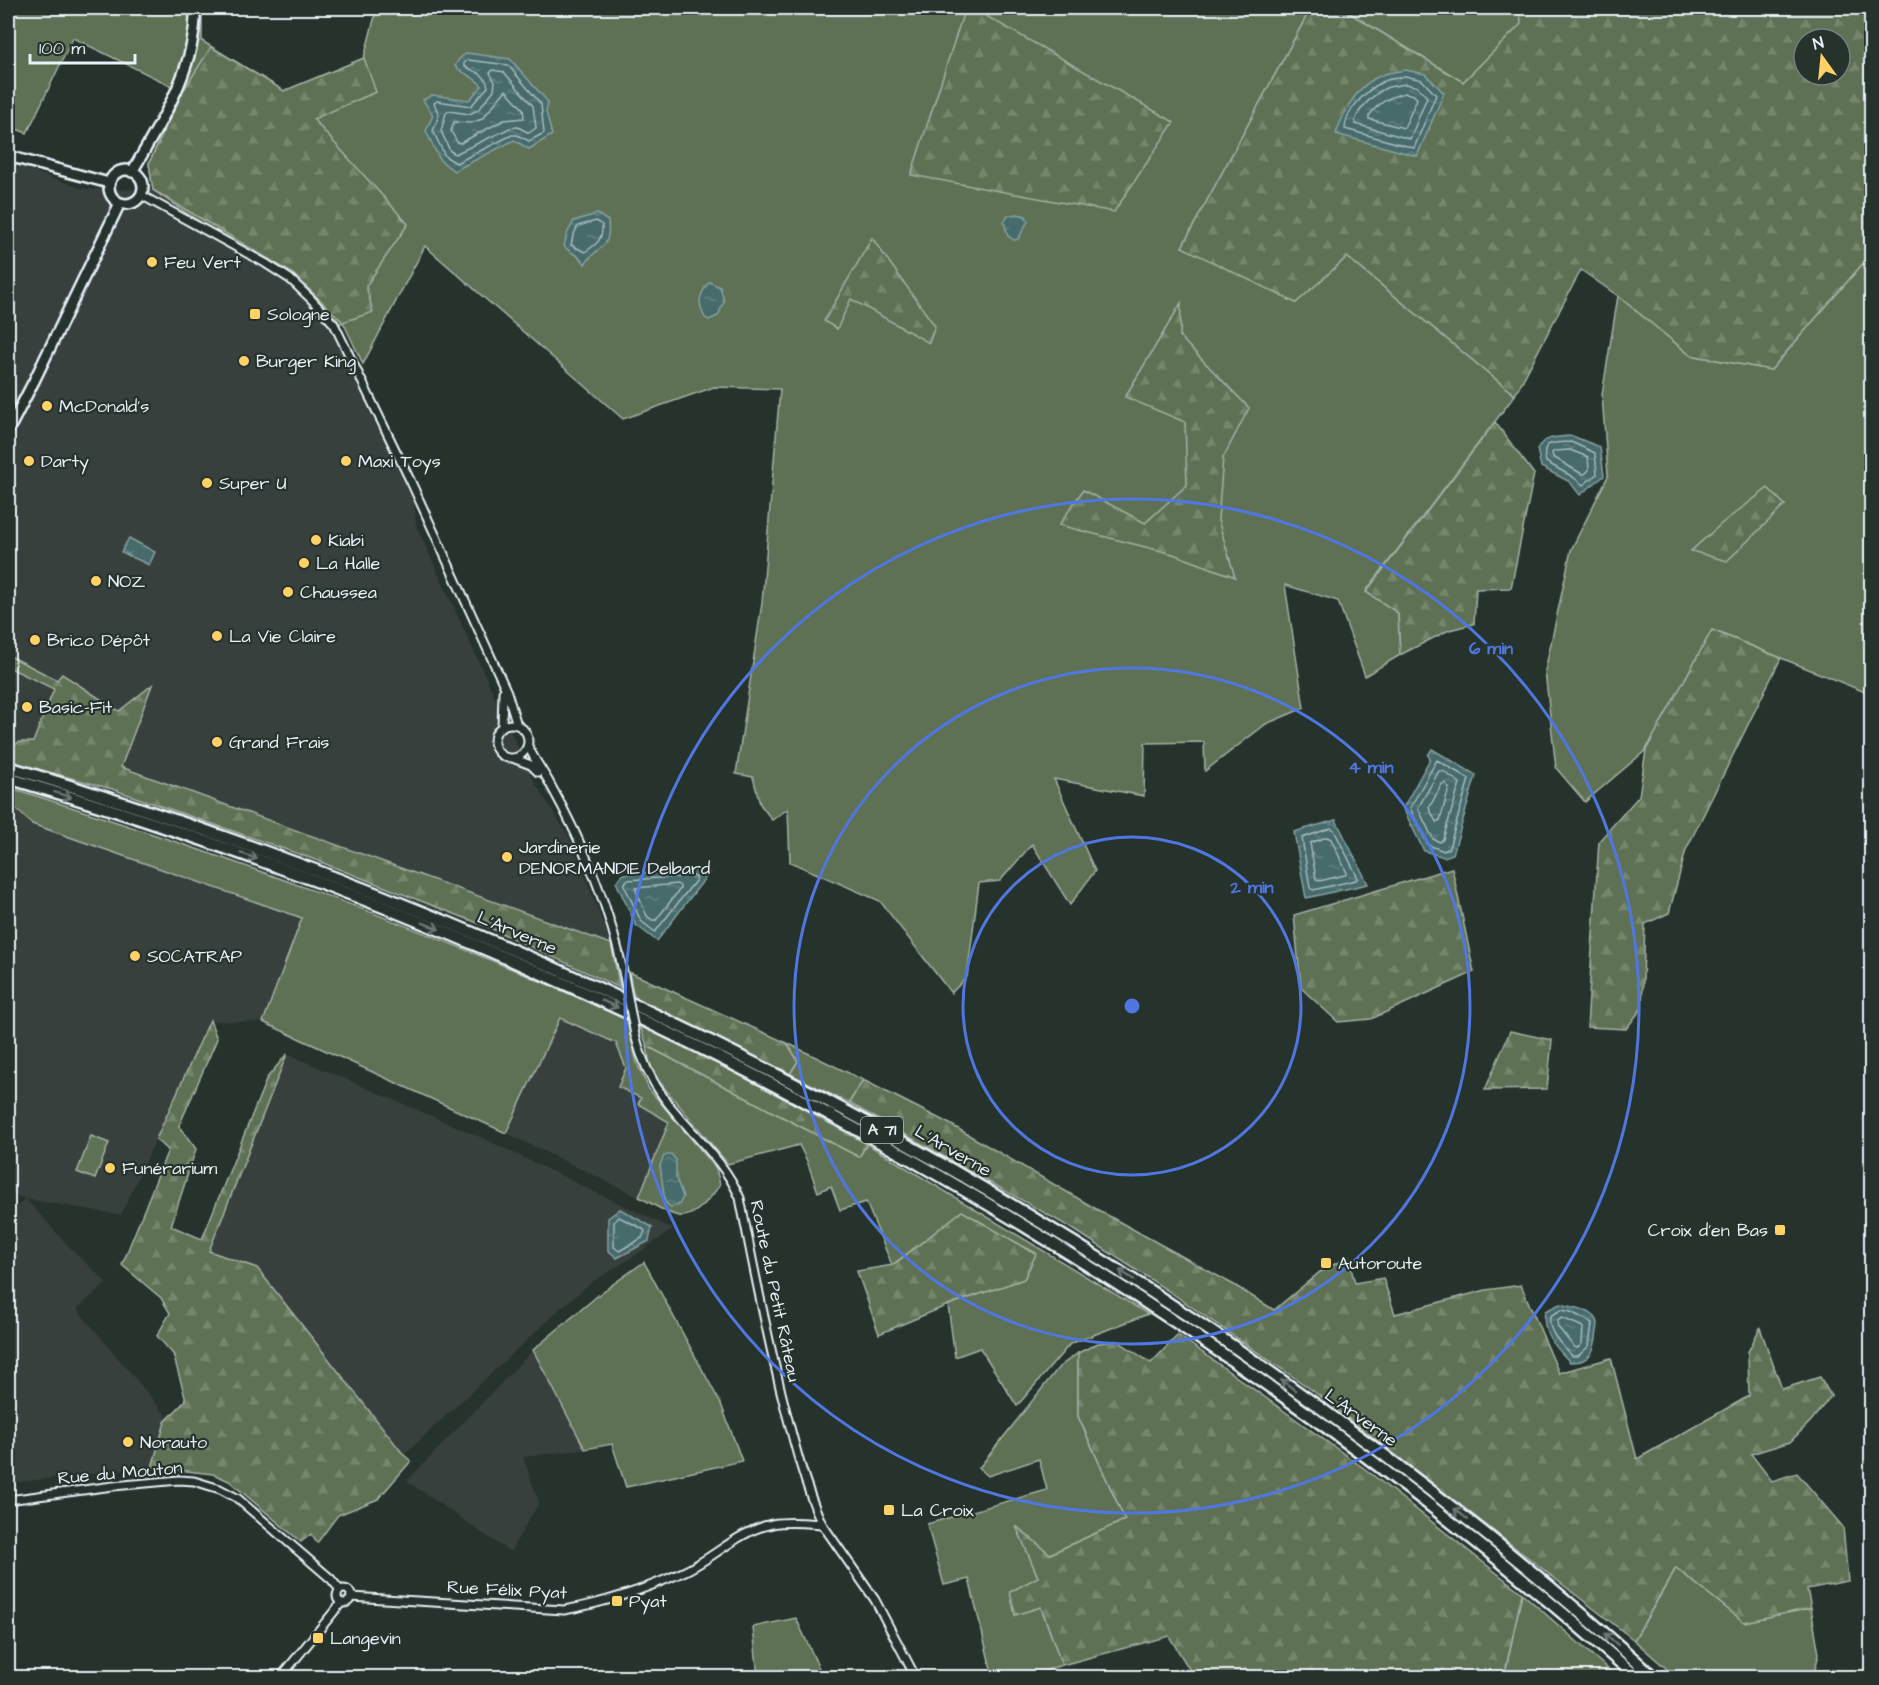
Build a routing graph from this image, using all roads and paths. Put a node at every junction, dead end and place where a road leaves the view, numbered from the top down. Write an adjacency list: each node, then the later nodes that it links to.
1 (195, 8): 3 (main road)
2 (8, 156): 4 (main road)
3 (132, 172): 4 (main road); 5 (main road)
4 (110, 183): 6 (main road)
5 (141, 195): 6 (main road); 8 (street)
6 (120, 203): 7 (main road)
7 (8, 431)
8 (502, 681): 9 (street); 10 (street)
9 (517, 725): 10 (street); 11 (street)
10 (502, 727): 12 (street)
11 (528, 746): 12 (street); 15 (street, Route du Petit Râteau)
12 (514, 758): 15 (street, Route du Petit Râteau)
13 (8, 767): 24 (highway, L'Arverne / A 71, one-way to 13)
14 (8, 778): 23 (highway, L'Arverne / A 71, one-way to 23)
15 (549, 782): 17 (street, Route du Petit Râteau, bridge)
16 (8, 1500): 18 (street, Rue du Mouton)
17 (822, 1524): 19 (street, Rue Félix Pyat); 22 (street, Route du Petit Râteau)
18 (340, 1590): 19 (street); 20 (street)
19 (351, 1597): 20 (street)
20 (341, 1603): 21 (street)
21 (280, 1677)
22 (916, 1677)
23 (1638, 1677)
24 (1655, 1677)

